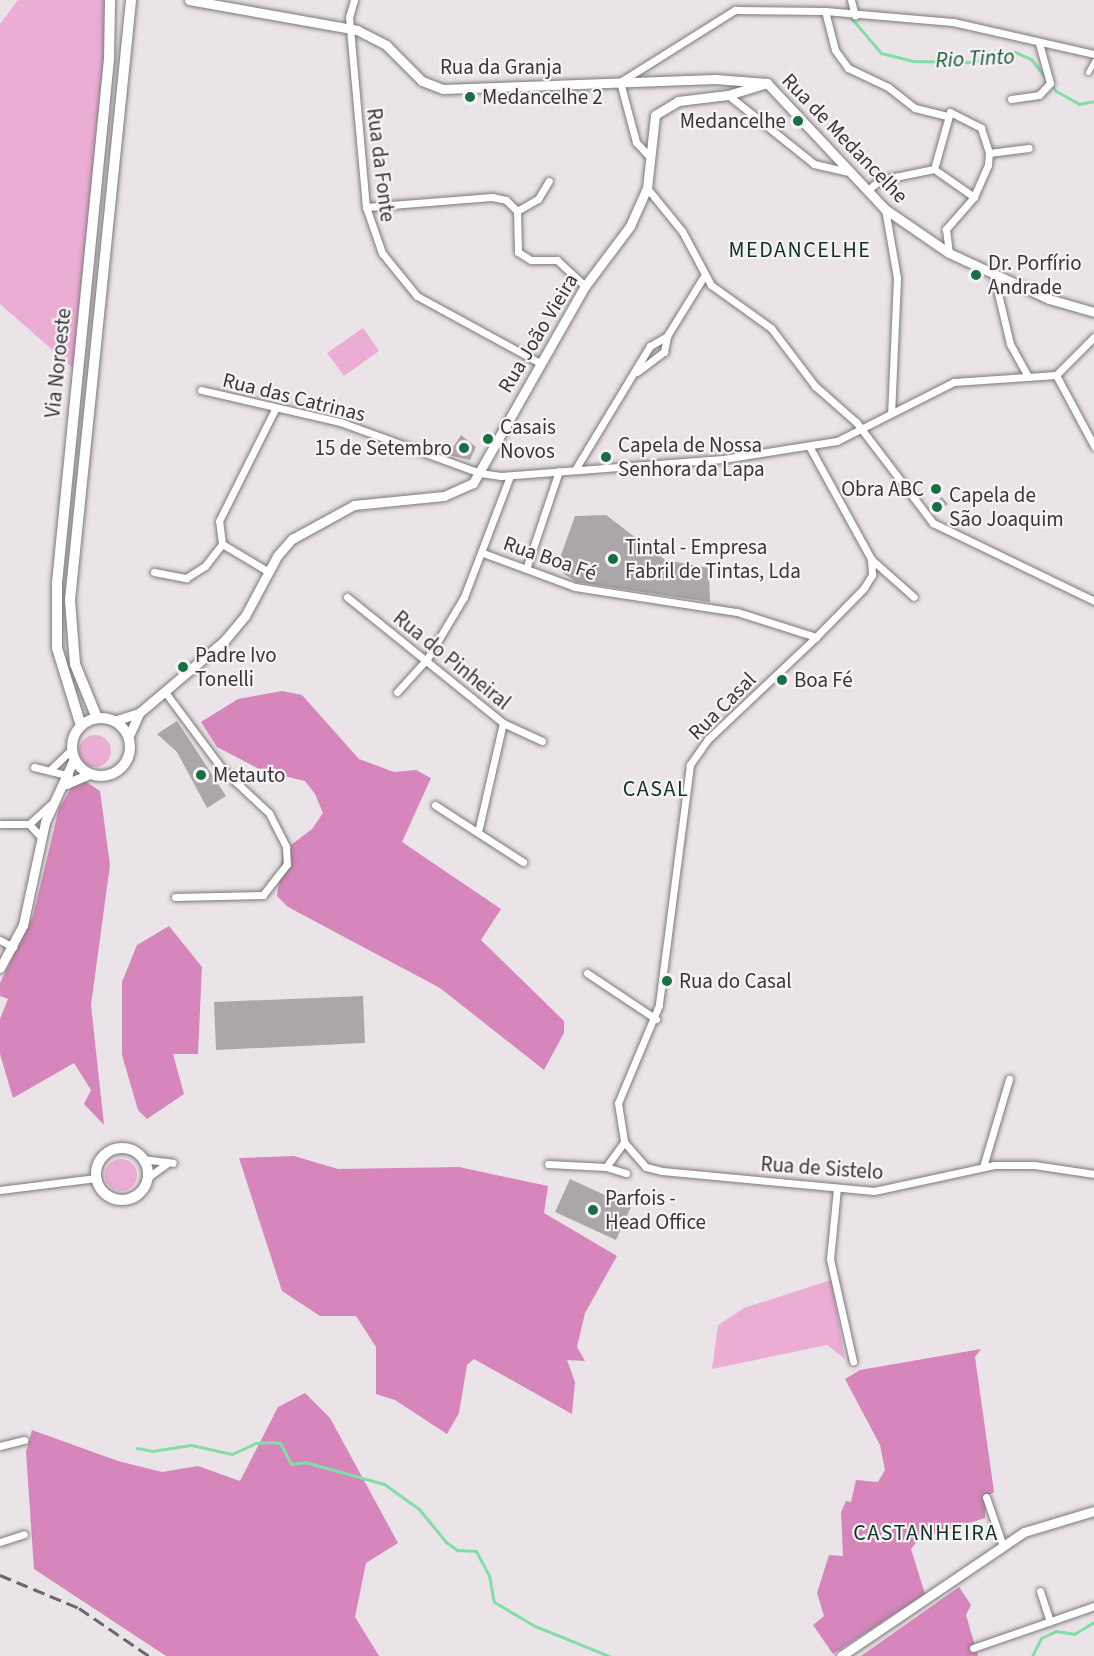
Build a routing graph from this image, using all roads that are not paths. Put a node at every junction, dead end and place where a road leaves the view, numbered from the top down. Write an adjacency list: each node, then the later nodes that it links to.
1 (110, 0): 68 (main road, Via Noroeste)
2 (131, 0): 65 (main road, Via Noroeste)
3 (189, 0): 8 (street, Rua da Granja)
4 (354, 0): 8 (street, Rua da Fonte)
5 (852, 0): 7 (street)
6 (825, 11): 7 (street); 13 (street); 17 (street)
7 (855, 16): 9 (street)
8 (350, 28): 13 (street, Rua da Granja); 27 (street, Rua da Fonte)
9 (1039, 43): 10 (street); 16 (street)
10 (1094, 54)
11 (1094, 61): 12 (street)
12 (1088, 72)
13 (620, 82): 14 (street, Rua de Medancelhe); 20 (street)
14 (767, 83): 15 (street, Rua João Vieira); 22 (street, Rua de Medancelhe)
15 (728, 95): 20 (street, Rua João Vieira); 22 (street)
16 (1011, 99)
17 (946, 116): 19 (street); 21 (street)
18 (1029, 148): 19 (street)
19 (989, 153): 26 (street)
20 (649, 156): 24 (street, Rua João Vieira)
21 (934, 169): 25 (street); 26 (street)
22 (852, 173): 25 (street, Rua de Medancelhe)
23 (549, 181): 29 (street)
24 (647, 188): 32 (street); 33 (street, Rua João Vieira)
25 (868, 190): 28 (street, Rua de Medancelhe)
26 (974, 197): 30 (street)
27 (366, 207): 29 (street); 37 (street, Rua da Fonte)
28 (885, 209): 30 (street, Rua de Medancelhe); 43 (street)
29 (517, 211): 33 (street)
30 (949, 253): 31 (street, Rua de Medancelhe)
31 (993, 272): 34 (street, Rua de Medancelhe); 40 (street)
32 (704, 276): 35 (street); 44 (street)
33 (585, 286): 37 (street, Rua João Vieira)
34 (1094, 312)
35 (667, 336): 38 (street); 38 (street)
36 (1094, 337): 39 (street)
37 (540, 363): 49 (street, Rua João Vieira)
38 (635, 374): 47 (street)
39 (1056, 375): 40 (street, Rua das Catrinas); 46 (street)
40 (1028, 376): 43 (street, Rua das Catrinas)
41 (201, 390): 42 (street, Rua das Catrinas)
42 (275, 410): 49 (street, Rua das Catrinas); 51 (street)
43 (891, 413): 44 (street, Rua das Catrinas)
44 (864, 431): 45 (street, Rua das Catrinas); 59 (street)
45 (809, 446): 47 (street, Rua das Catrinas); 53 (street)
46 (1094, 446)
47 (576, 468): 48 (street, Rua das Catrinas)
48 (559, 471): 50 (street, Rua das Catrinas); 54 (street)
49 (480, 473): 50 (street, Rua das Catrinas); 56 (street, Rua João Vieira)
50 (510, 476): 52 (street)
51 (222, 544): 55 (street); 56 (street)
52 (483, 552): 54 (street, Rua Boa Fé); 61 (street)
53 (871, 559): 58 (street); 60 (street, Rua Casal)
54 (527, 566): 60 (street, Rua Boa Fé)
55 (154, 572)
56 (269, 572): 62 (street, Rua João Vieira)
57 (347, 597): 61 (street, Rua do Pinheiral)
58 (914, 597)
59 (1094, 601)
60 (816, 638): 88 (street, Rua Casal)
61 (427, 659): 63 (street); 67 (street, Rua do Pinheiral)
62 (165, 692): 64 (street, Rua João Vieira); 83 (street)
63 (397, 692)
64 (140, 713): 66 (street, Rua João Vieira); 69 (street, Rua João Vieira)
65 (98, 718): 66 (main road); 68 (main road)
66 (114, 721): 69 (main road)
67 (502, 723): 70 (street, Rua do Pinheiral); 80 (street)
68 (81, 726): 71 (main road)
69 (128, 738): 74 (main road)
70 (542, 741)
71 (73, 754): 73 (street); 74 (main road); 75 (street)
72 (34, 767): 73 (street)
73 (50, 770): 75 (street)
74 (90, 774): 75 (street)
75 (68, 780): 76 (street)
76 (53, 802): 79 (street); 81 (street)
77 (435, 804): 80 (street)
78 (0, 824): 79 (street)
79 (28, 824): 81 (street)
80 (477, 832): 82 (street)
81 (42, 838): 85 (street)
82 (523, 862)
83 (175, 897)
84 (0, 940): 85 (street)
85 (13, 947): 86 (street)
86 (0, 968)
87 (587, 973): 88 (street)
88 (656, 1019): 90 (street, Rua Casal)
89 (1009, 1079): 94 (street)
90 (624, 1142): 93 (street); 99 (street, Rua de Sistelo)
91 (142, 1159): 97 (main road); 98 (main road); 98 (street)
92 (548, 1164): 93 (street)
93 (606, 1167): 95 (street)
94 (983, 1167): 96 (street, Rua de Sistelo); 99 (street, Rua de Sistelo)
95 (626, 1173)
96 (1094, 1174)
97 (96, 1178): 98 (main road); 100 (street)
98 (147, 1178)
99 (837, 1188): 101 (street)
100 (0, 1191)
101 (853, 1361)
102 (24, 1440): 103 (street)
103 (0, 1446)
104 (986, 1497): 108 (street)
105 (1094, 1511): 108 (street)
106 (24, 1534): 107 (street)
107 (0, 1542)
108 (1003, 1546): 113 (street)
109 (1040, 1591): 111 (street)
110 (1094, 1606): 111 (street)
111 (1050, 1621): 112 (street)
112 (973, 1648)
113 (841, 1656)

